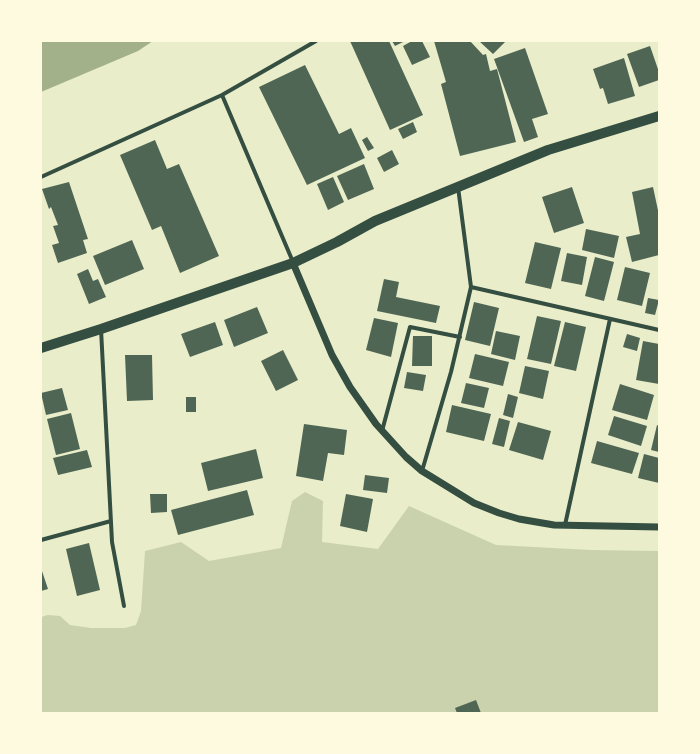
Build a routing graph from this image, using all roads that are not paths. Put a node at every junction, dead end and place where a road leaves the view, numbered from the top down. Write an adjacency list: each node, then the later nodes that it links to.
1 (316, 41): 2 (street)
2 (222, 95): 4 (street); 6 (street)
3 (659, 116): 5 (main road)
4 (41, 177)
5 (458, 186): 6 (main road); 7 (street)
6 (293, 263): 9 (main road); 13 (street)
7 (471, 287): 8 (street); 11 (street)
8 (610, 319): 10 (street); 16 (street)
9 (101, 329): 12 (main road); 15 (street)
10 (659, 330)
11 (460, 337): 13 (street); 14 (street)
12 (41, 348)
13 (382, 431): 14 (street)
14 (422, 471): 16 (street)
15 (111, 521): 18 (street); 19 (street)
16 (565, 525): 17 (street)
17 (659, 527)
18 (41, 540)
19 (124, 606)

